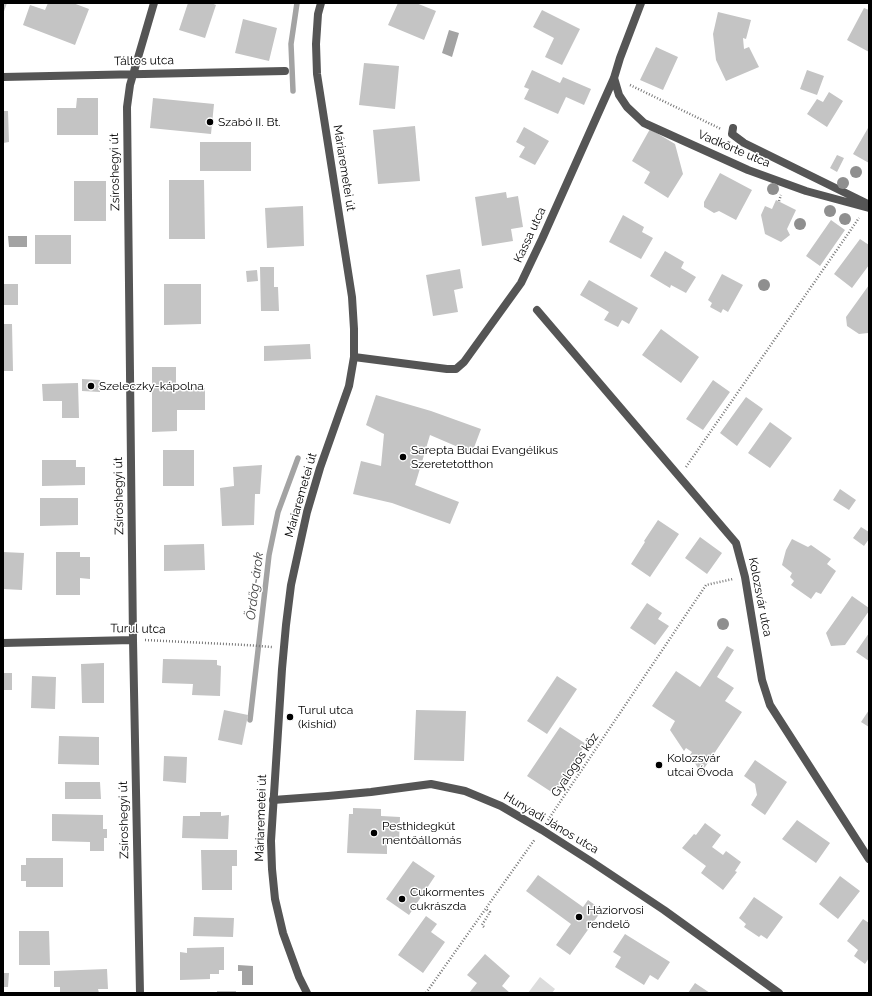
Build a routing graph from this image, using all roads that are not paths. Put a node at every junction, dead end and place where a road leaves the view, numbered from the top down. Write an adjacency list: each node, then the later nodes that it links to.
1 (154, 3): 5 (street, Zsíroshegyi út)
2 (321, 3): 11 (street, Máriaremetei út)
3 (641, 3): 7 (street, Kassa utca)
4 (285, 71): 5 (street, Táltos utca)
5 (133, 73): 6 (street, Táltos utca); 12 (street, Zsíroshegyi út)
6 (3, 77)
7 (614, 78): 9 (street, Vadkörte utca); 11 (street, Kassa utca)
8 (733, 131): 9 (street, Vadkörte utca)
9 (868, 207)
10 (537, 310): 15 (street, Kolozsvár utca)
11 (354, 357): 14 (street, Máriaremetei út)
12 (133, 640): 13 (street, Turul utca); 16 (street, Zsíroshegyi út)
13 (3, 643)
14 (273, 800): 17 (street, Máriaremetei út); 18 (street, Hunyadi János utca)
15 (869, 859)
16 (140, 993)
17 (307, 993)
18 (779, 993)

